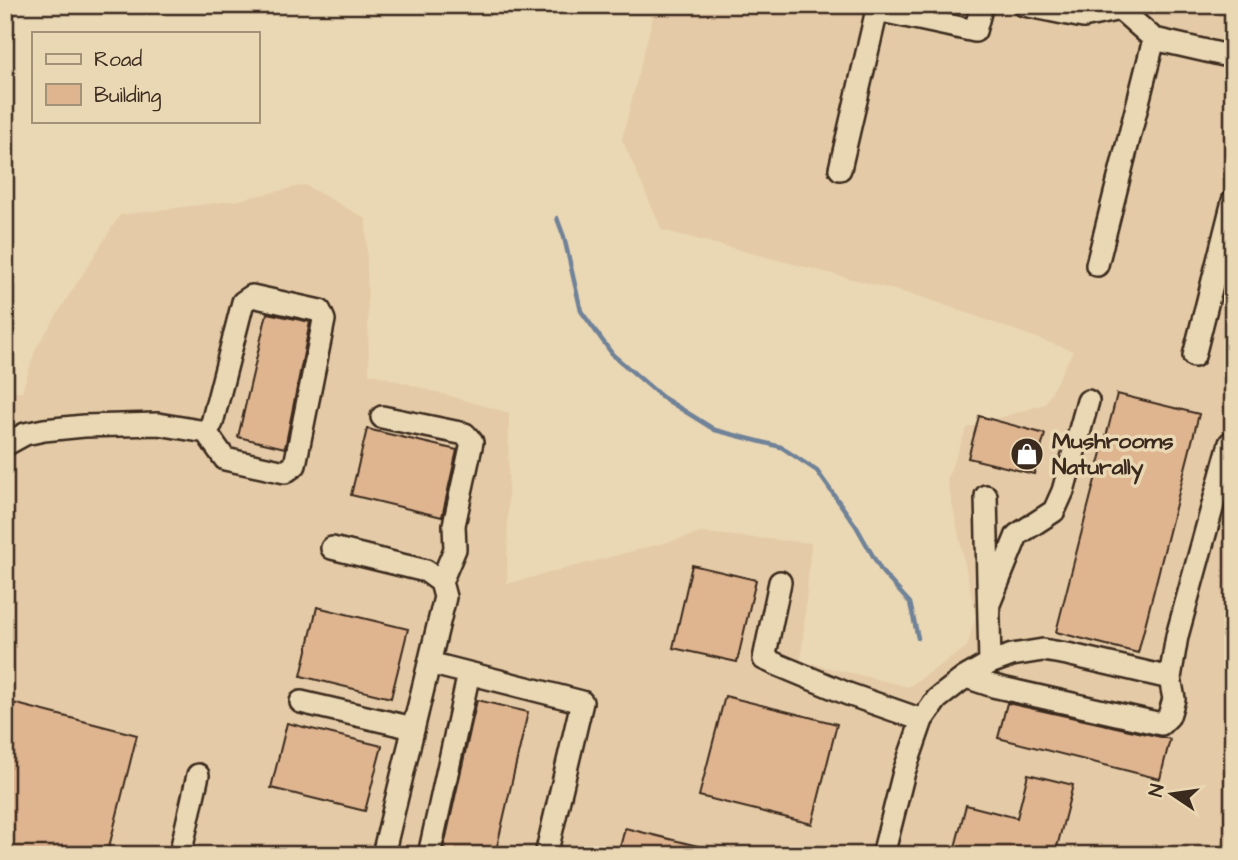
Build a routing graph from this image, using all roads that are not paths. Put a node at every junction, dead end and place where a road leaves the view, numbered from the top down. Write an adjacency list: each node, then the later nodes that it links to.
1 (982, 5): 3 (street)
2 (1024, 5): 4 (street)
3 (878, 7): 7 (street)
4 (1120, 7): 5 (street)
5 (1154, 39): 6 (street); 9 (street)
6 (1233, 57)
7 (840, 169)
8 (1233, 201): 10 (street)
9 (1097, 265)
10 (1194, 356)
11 (1088, 401): 20 (street)
12 (382, 416): 18 (street)
13 (206, 432): 13 (street); 15 (street)
14 (1230, 443): 25 (street)
15 (5, 445)
16 (986, 496): 20 (street)
17 (332, 548): 18 (street)
18 (441, 582): 21 (street)
19 (780, 582): 27 (street)
20 (989, 604): 22 (street)
21 (429, 663): 23 (street); 28 (street)
22 (990, 663): 24 (street); 25 (street)
23 (470, 673): 32 (street); 33 (street)
24 (966, 677): 25 (street); 27 (street)
25 (1170, 678)
26 (301, 702): 28 (street)
27 (922, 720): 34 (street)
28 (413, 728): 31 (street)
29 (198, 775): 30 (street)
30 (180, 855)
31 (383, 855)
32 (429, 855)
33 (547, 855)
34 (883, 855)

